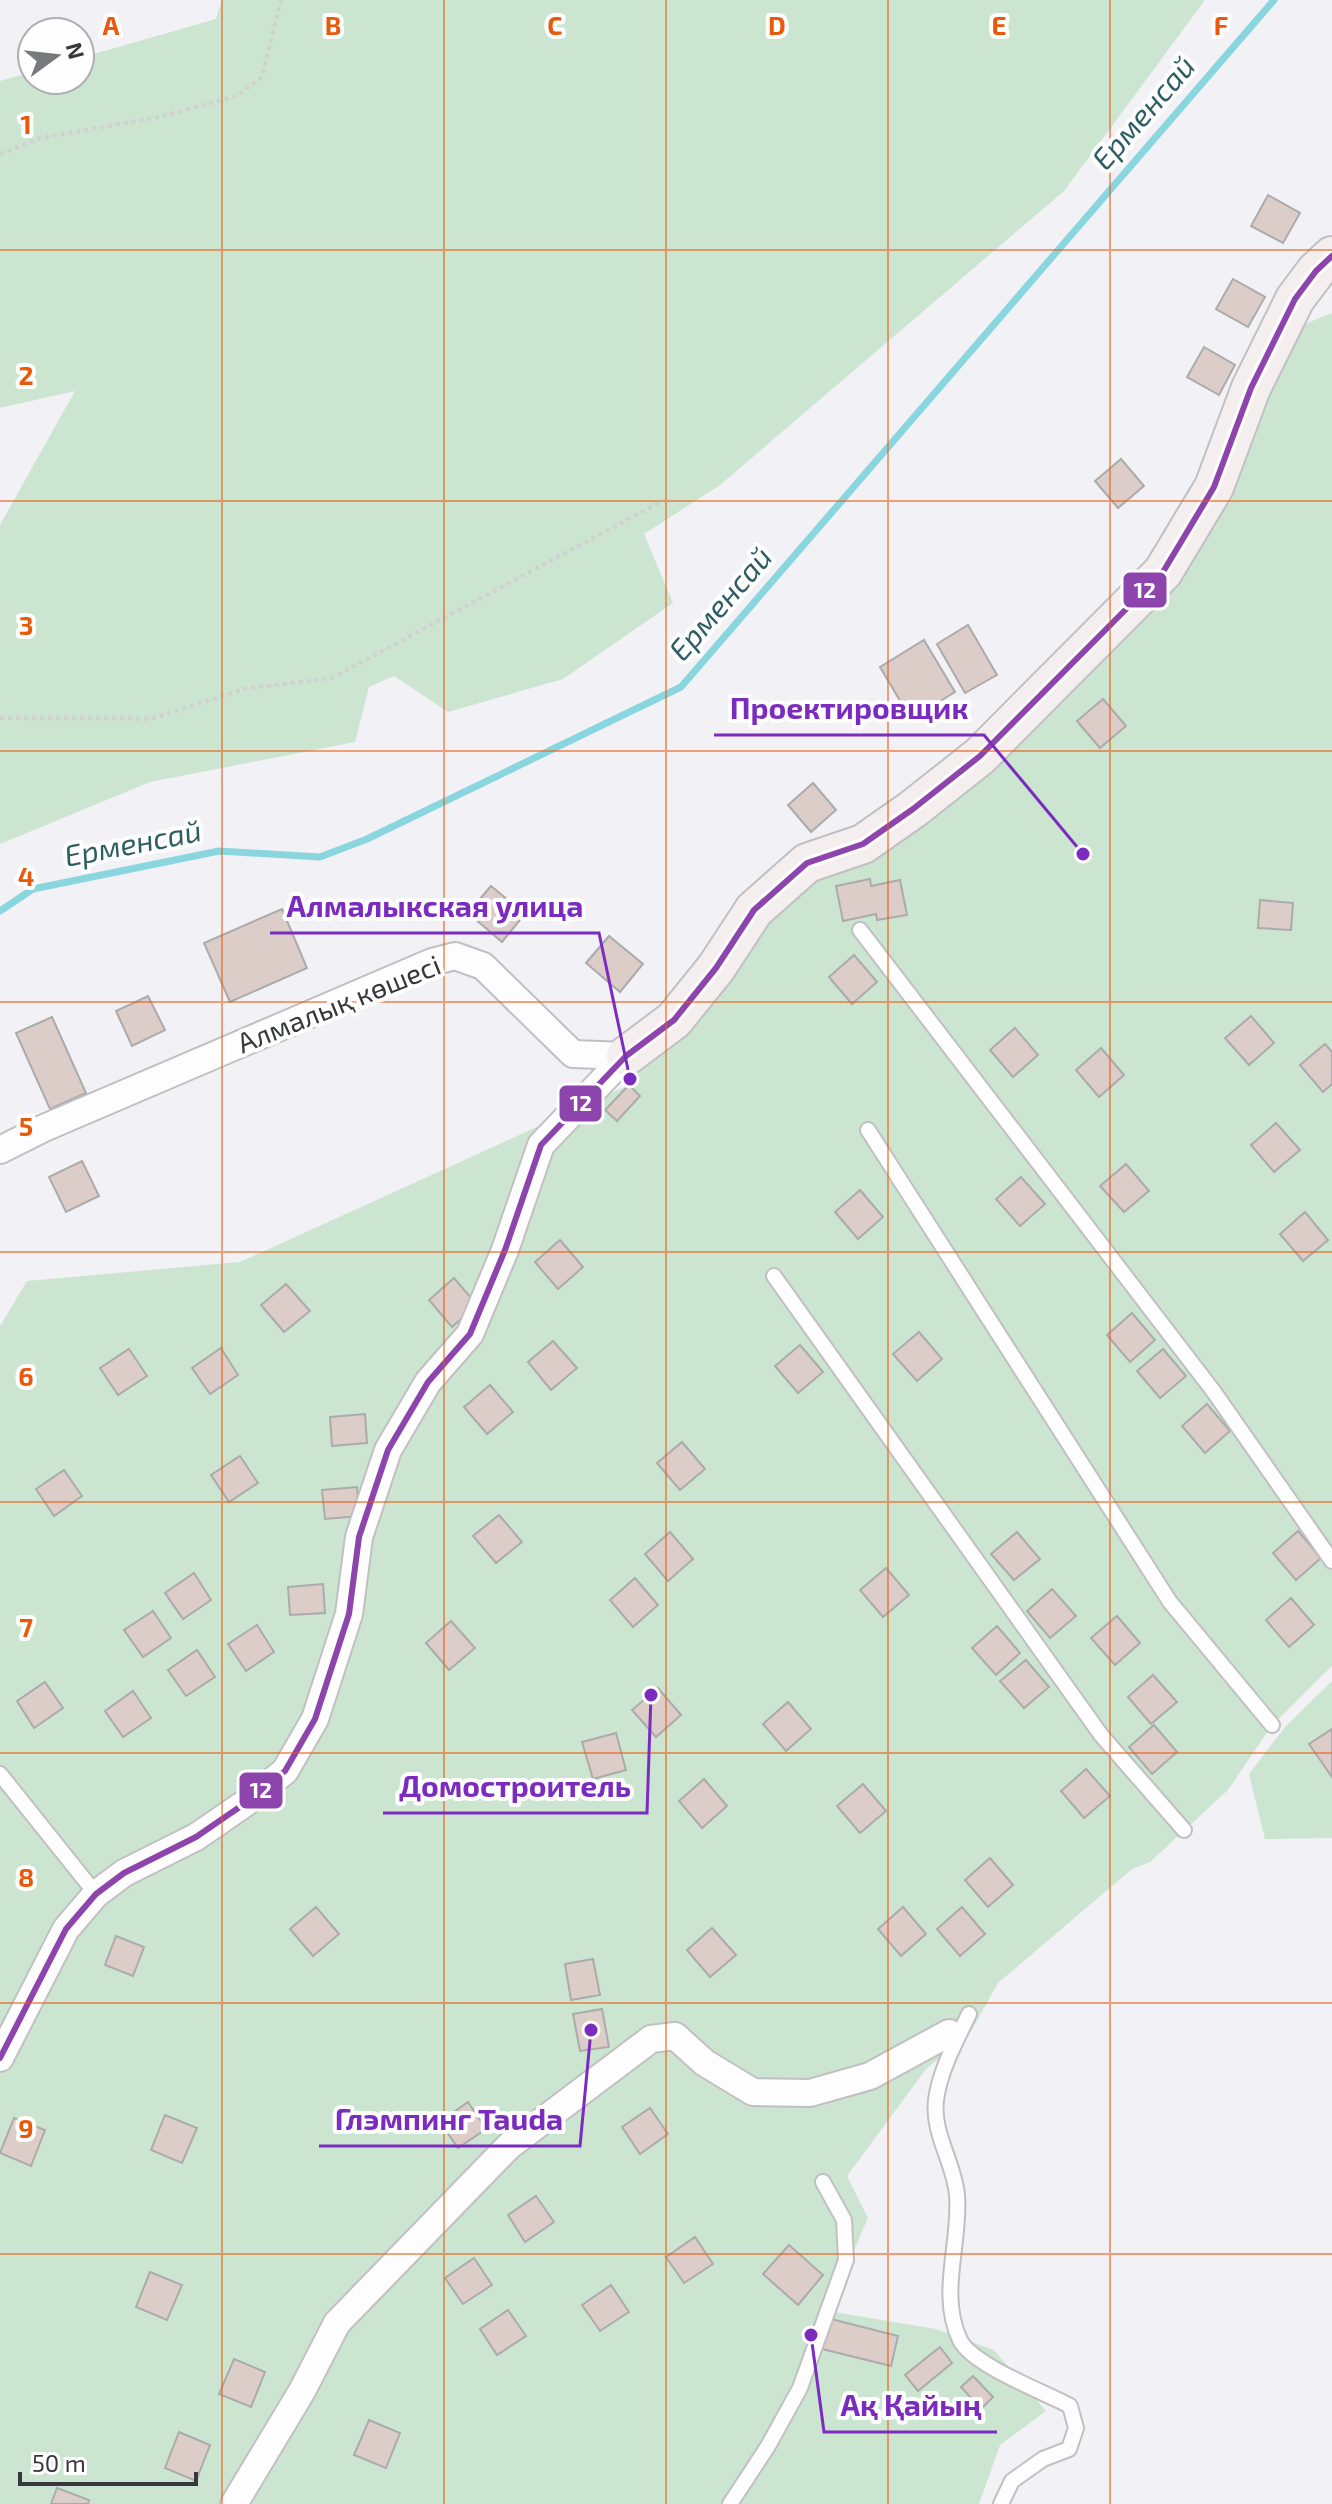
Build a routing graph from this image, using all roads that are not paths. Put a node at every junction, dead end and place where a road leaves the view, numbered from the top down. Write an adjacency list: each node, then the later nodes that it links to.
1 (1332, 256): 3 (street)
2 (860, 930): 7 (lane)
3 (626, 1056): 5 (street, Алмалық көшесі); 11 (street)
4 (868, 1130): 8 (lane)
5 (0, 1150)
6 (774, 1276): 10 (lane)
7 (1332, 1561)
8 (1272, 1725)
9 (0, 1774): 11 (lane)
10 (1184, 1830)
11 (96, 1894): 14 (street)
12 (969, 2014): 18 (lane)
13 (949, 2033): 16 (street)
14 (0, 2058)
15 (823, 2182): 17 (lane)
16 (234, 2504)
17 (730, 2504)
18 (1001, 2504)

